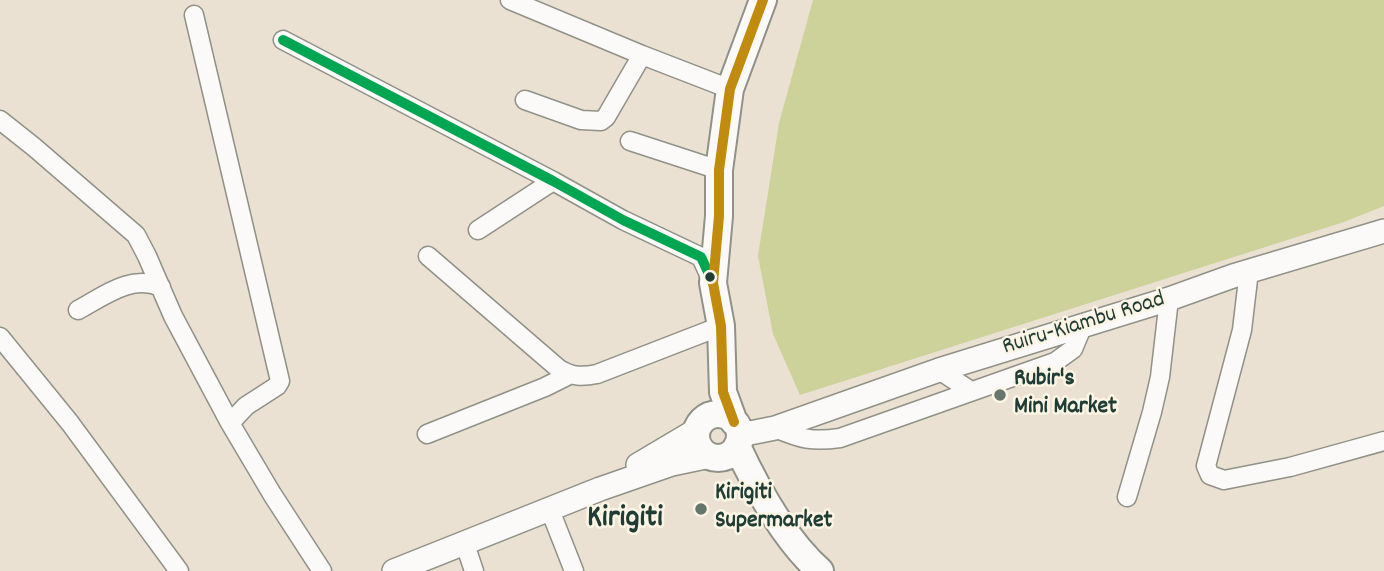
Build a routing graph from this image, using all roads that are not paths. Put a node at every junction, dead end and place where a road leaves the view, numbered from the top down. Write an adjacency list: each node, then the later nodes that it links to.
1 (510, 0): 5 (street)
2 (763, 0): 6 (highway)
3 (194, 15): 26 (street)
4 (283, 40): 11 (street)
5 (642, 55): 6 (street); 7 (street)
6 (730, 89): 10 (highway)
7 (525, 100)
8 (0, 120): 17 (street)
9 (630, 141): 10 (street)
10 (719, 170): 16 (highway)
11 (553, 181): 12 (street); 16 (street)
12 (478, 230)
13 (1384, 231): 15 (main road, Ruiru-Kiambu Road)
14 (428, 256): 24 (street)
15 (1249, 271): 18 (main road, Ruiru-Kiambu Road); 30 (street)
16 (713, 283): 21 (highway)
17 (160, 287): 19 (street); 26 (street)
18 (1169, 299): 20 (main road, Ruiru-Kiambu Road); 33 (street)
19 (78, 310)
20 (1083, 325): 23 (main road, Ruiru-Kiambu Road); 25 (street)
21 (721, 332): 24 (street); 27 (highway); 31 (highway)
22 (0, 337): 36 (street)
23 (939, 370): 25 (street); 28 (main road, Ruiru-Kiambu Road)
24 (569, 375): 29 (street)
25 (971, 391): 28 (street)
26 (230, 423): 37 (street)
27 (700, 426): 31 (highway); 31 (highway); 32 (main road)
28 (780, 426): 31 (main road, Ruiru-Kiambu Road)
29 (427, 434)
30 (1384, 441)
31 (728, 443): 32 (main road, Ruiru-Kiambu Road); 41 (highway)
32 (600, 489): 34 (main road)
33 (1127, 497)
34 (550, 510): 35 (main road); 40 (street)
35 (465, 544): 38 (main road); 39 (street)
36 (179, 571)
37 (322, 571)
38 (394, 571)
39 (474, 571)
40 (574, 571)
41 (820, 571)

